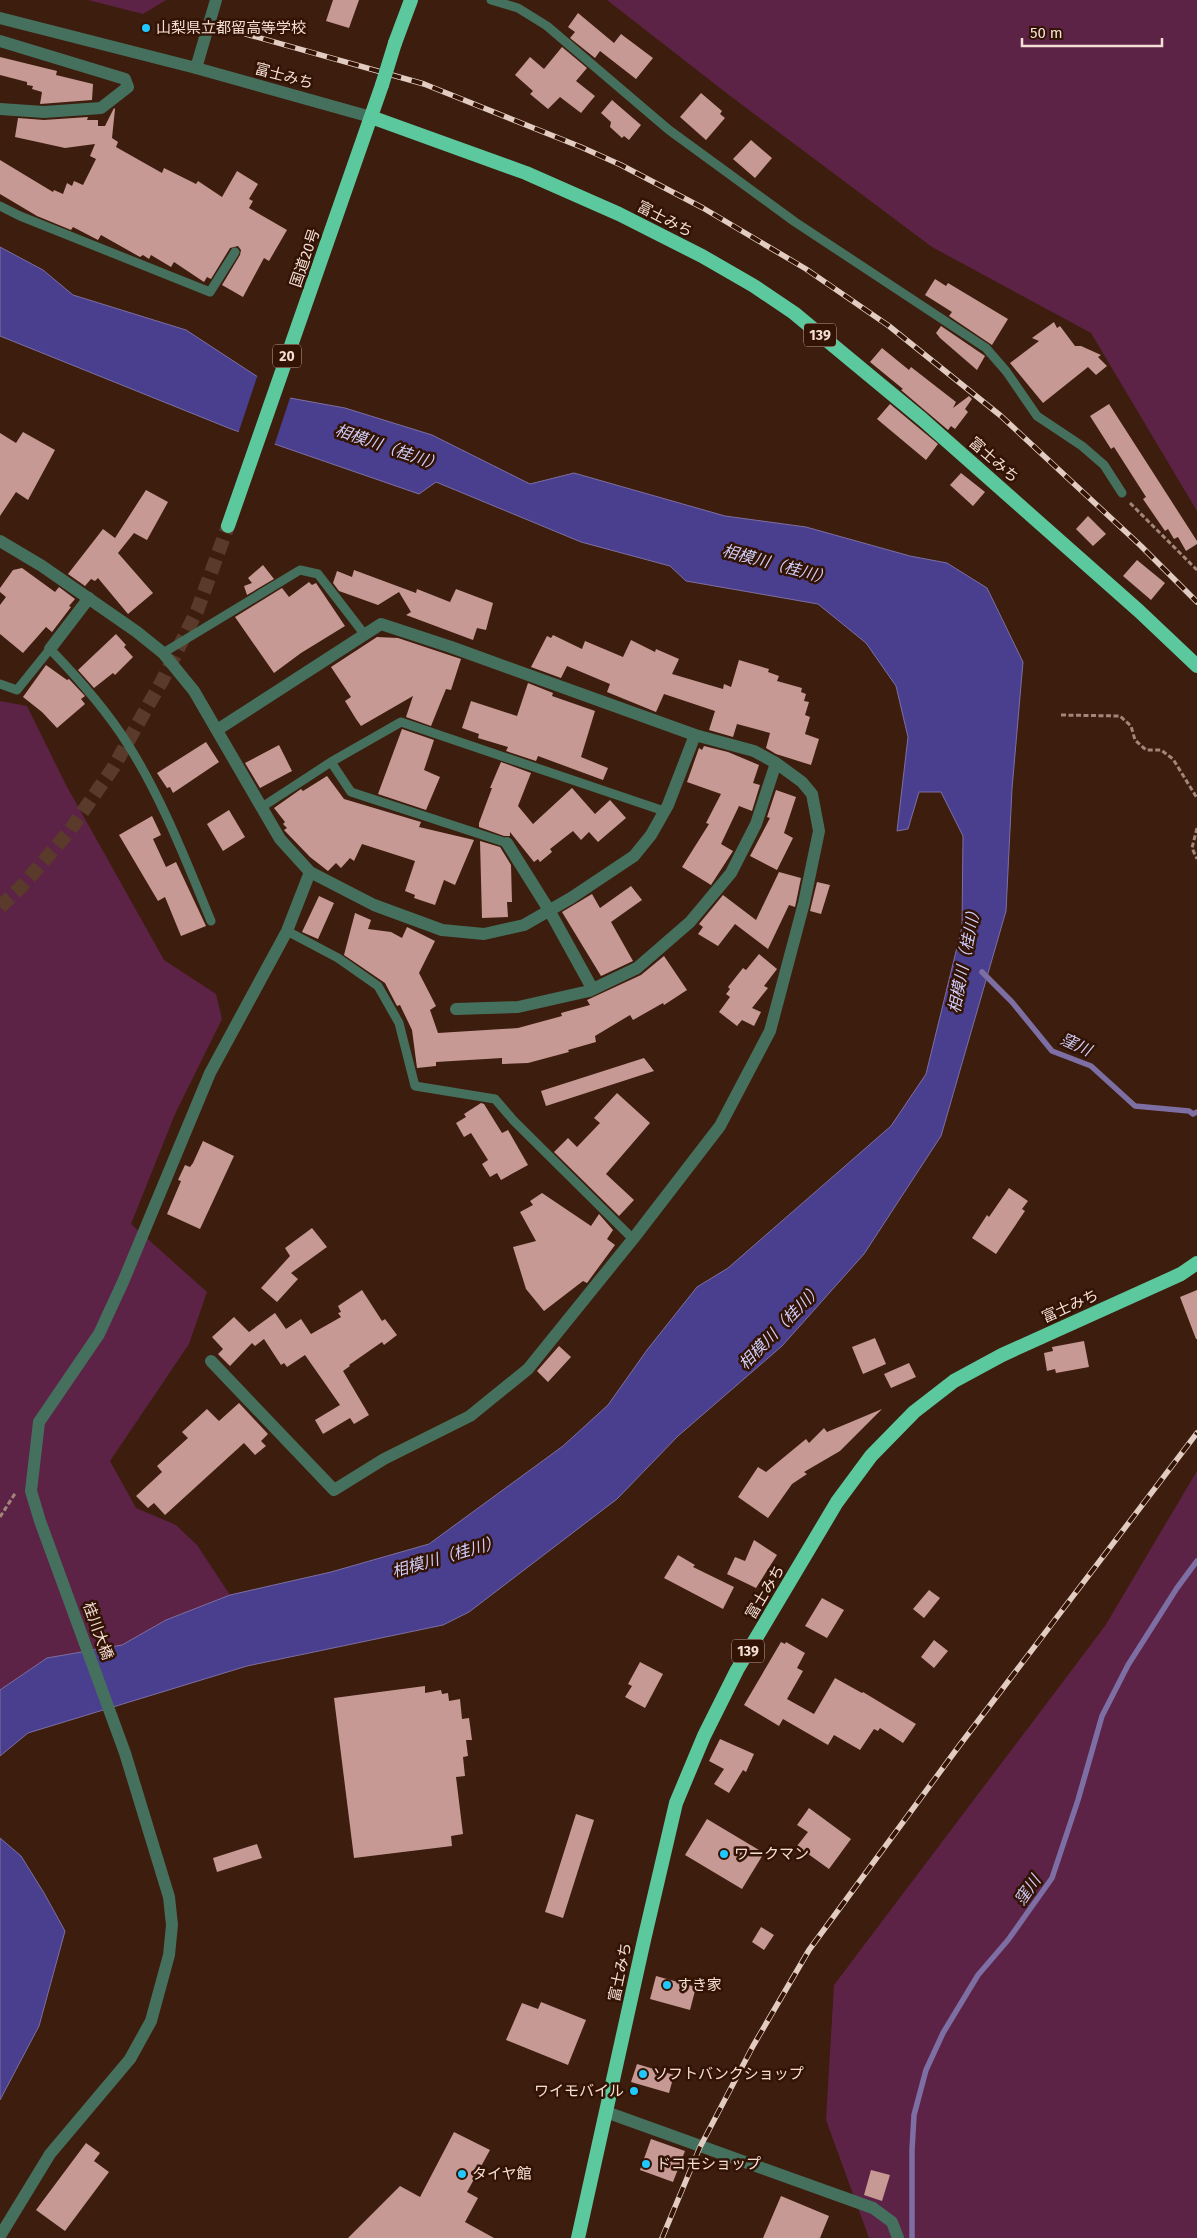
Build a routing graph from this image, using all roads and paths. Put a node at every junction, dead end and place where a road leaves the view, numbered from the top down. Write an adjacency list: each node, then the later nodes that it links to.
1 (216, 0): 7 (street)
2 (411, 0): 9 (highway, 国道20号 / 20, bridge)
3 (491, 0): 4 (lane)
4 (518, 4): 12 (lane)
5 (0, 18): 7 (street, 富士みち)
6 (0, 41): 8 (street)
7 (196, 68): 9 (street, 富士みち)
8 (0, 109)
9 (371, 116): 13 (highway, 国道20号 / 20); 20 (highway, 富士みち / 139)
10 (0, 206): 11 (lane)
11 (235, 252)
12 (1122, 493): 15 (path)
13 (228, 526)
14 (0, 541): 16 (street)
15 (1197, 570)
16 (89, 598): 18 (street); 19 (street)
17 (365, 635): 19 (lane); 23 (street); 24 (street)
18 (50, 649): 21 (lane); 35 (lane)
19 (163, 653): 23 (street)
20 (1197, 666)
21 (0, 684)
22 (1061, 715): 27 (path)
23 (217, 730): 28 (street)
24 (695, 735): 26 (street); 29 (street)
25 (331, 762): 28 (lane); 29 (lane); 31 (lane)
26 (776, 763): 37 (street); 39 (street)
27 (1197, 798)
28 (262, 807): 33 (street)
29 (664, 810): 34 (street)
30 (1197, 828): 32 (path)
31 (507, 843): 34 (street)
32 (1197, 859)
33 (310, 872): 34 (street); 36 (street, 桂川大橋)
34 (549, 910): 37 (street)
35 (211, 921)
36 (287, 931): 39 (lane); 43 (street, 桂川大橋)
37 (592, 988): 38 (street)
38 (456, 1009)
39 (633, 1239): 41 (street)
40 (1197, 1263): 42 (highway, 富士みち / 139)
41 (211, 1361)
42 (606, 2112): 44 (highway, 富士みち / 139); 45 (street)
43 (0, 2236)
44 (578, 2238)
45 (898, 2238)

